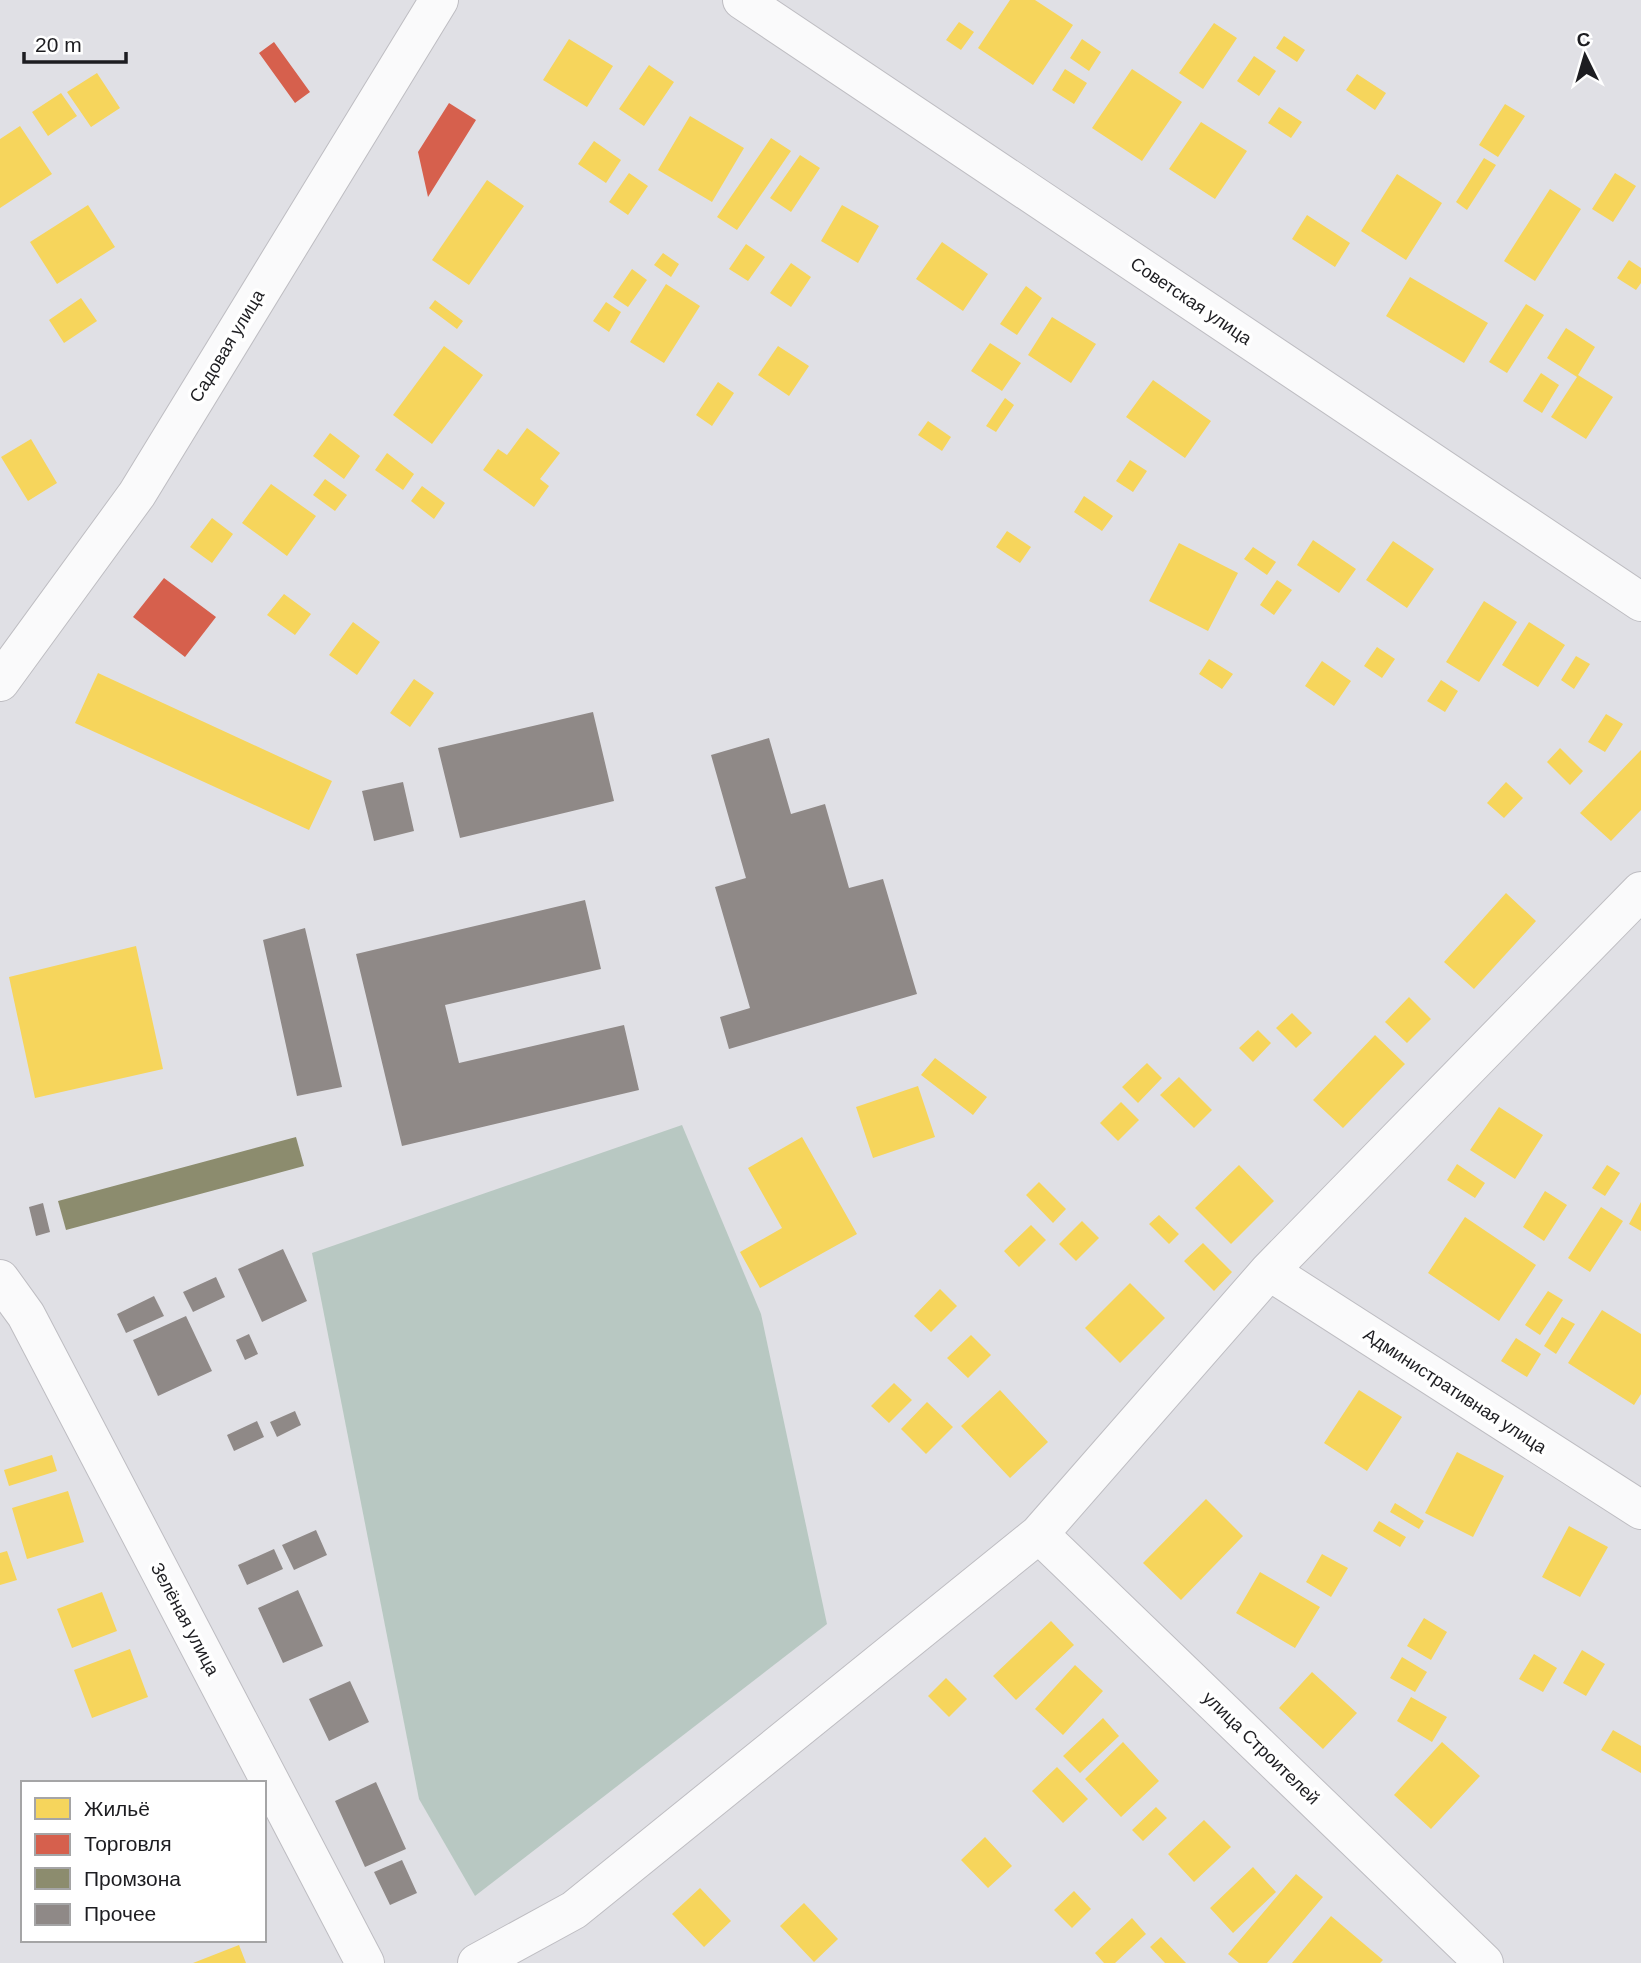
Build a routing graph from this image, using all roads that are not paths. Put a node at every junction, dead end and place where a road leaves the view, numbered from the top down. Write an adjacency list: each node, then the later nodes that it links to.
1 (439, 0): 4 (street, Садовая улица)
2 (742, 0): 3 (street, Советская улица)
3 (1641, 602)
4 (0, 682)
5 (1641, 891): 6 (street)
6 (1269, 1271): 8 (street, Административная улица); 9 (street)
7 (0, 1279): 10 (street, Зелёная улица)
8 (1641, 1510)
9 (1039, 1534): 11 (street); 12 (street, улица Строителей)
10 (365, 1963)
11 (477, 1963)
12 (1484, 1963)

